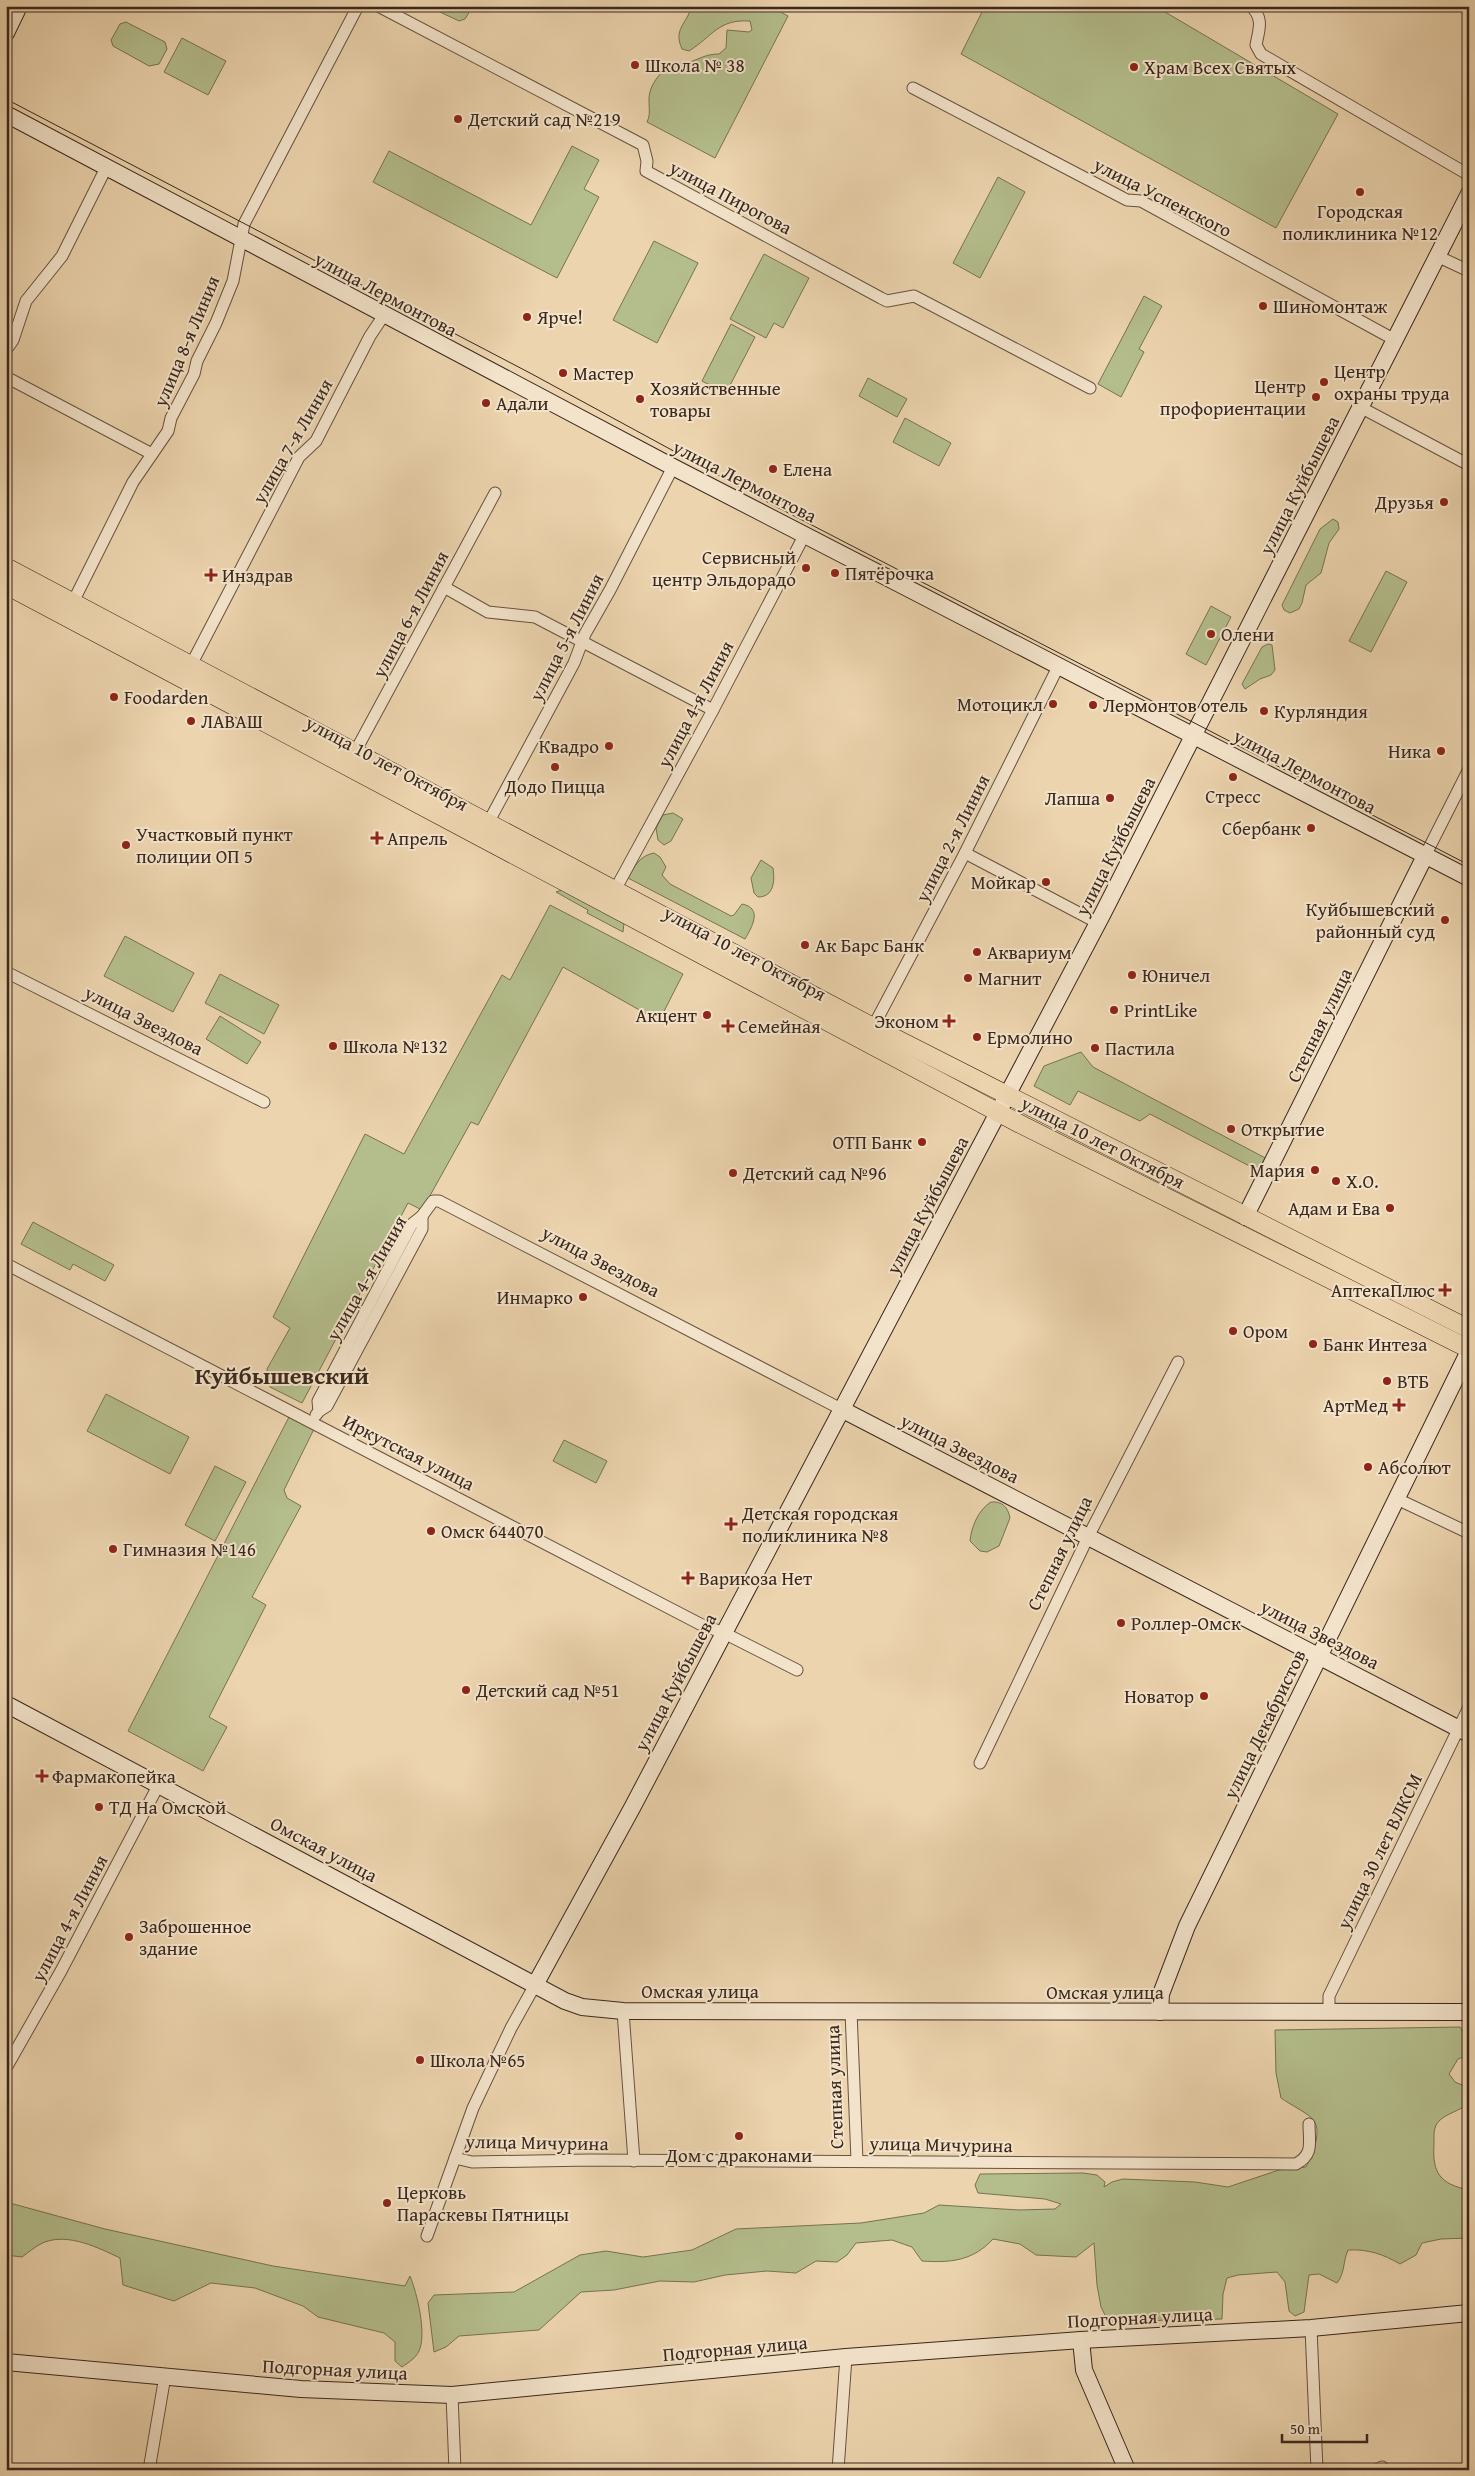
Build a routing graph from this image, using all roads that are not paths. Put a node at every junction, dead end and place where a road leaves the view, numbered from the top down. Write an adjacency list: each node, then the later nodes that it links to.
1 (19, 6): 5 (main road)
2 (358, 6): 11 (street, улица 8-я Линия)
3 (378, 6): 18 (street, улица Пирогова)
4 (1251, 6): 9 (street)
5 (6, 33)
6 (914, 88): 15 (street, улица Успенского)
7 (6, 114): 8 (main road, улица Лермонтова)
8 (106, 168): 11 (main road, улица Лермонтова); 16 (street)
9 (1469, 175)
10 (1469, 194): 12 (main road, улица Куйбышева)
11 (240, 240): 14 (main road, улица Лермонтова); 20 (street, улица 8-я Линия)
12 (1437, 256): 13 (street); 15 (main road, улица Куйбышева)
13 (1469, 271)
14 (384, 315): 22 (main road, улица Лермонтова); 30 (street, улица 7-я Линия)
15 (1395, 340): 19 (main road, улица Куйбышева)
16 (6, 350)
17 (6, 377): 20 (street)
18 (1090, 388)
19 (1360, 407): 21 (street); 33 (main road, улица Куйбышева)
20 (152, 454): 28 (street, улица 8-я Линия)
21 (1469, 465)
22 (673, 466): 24 (main road, улица Лермонтова); 29 (street, улица 5-я Линия)
23 (495, 493): 27 (street, улица 6-я Линия)
24 (805, 534): 31 (main road, улица Лермонтова); 32 (street, улица 4-я Линия)
25 (6, 567): 28 (main road, улица 10 лет Октября)
26 (6, 585): 46 (main road, улица 10 лет Октября)
27 (444, 586): 29 (street); 34 (street, улица 6-я Линия)
28 (72, 602): 30 (main road, улица 10 лет Октября)
29 (581, 643): 32 (street); 36 (street, улица 5-я Линия)
30 (191, 665): 34 (main road, улица 10 лет Октября)
31 (1059, 665): 33 (main road, улица Лермонтова); 37 (street, улица 2-я Линия)
32 (713, 710): 40 (street, улица 4-я Линия)
33 (1195, 736): 38 (main road, улица Лермонтова); 41 (main road, улица Куйбышева)
34 (355, 752): 36 (main road, улица 10 лет Октября)
35 (1469, 769): 38 (street, Степная улица)
36 (488, 823): 40 (main road, улица 10 лет Октября)
37 (965, 853): 41 (street); 43 (street, улица 2-я Линия)
38 (1424, 856): 39 (main road, улица Лермонтова); 48 (main road, Степная улица)
39 (1469, 878)
40 (615, 890): 43 (main road, улица 10 лет Октября)
41 (1098, 923): 44 (main road, улица Куйбышева)
42 (6, 972): 45 (street, улица Звездова)
43 (873, 1026): 44 (main road, улица 10 лет Октября)
44 (1007, 1096): 46 (main road, улица Куйбышева); 48 (main road, улица 10 лет Октября)
45 (264, 1102)
46 (998, 1112): 51 (main road, улица 10 лет Октября); 53 (main road, улица Куйбышева)
47 (433, 1201): 53 (street, улица Звездова); 54 (street, улица 4-я Линия)
48 (1245, 1217): 50 (main road, улица 10 лет Октября)
49 (6, 1264): 54 (street, Иркутская улица)
50 (1469, 1329)
51 (1469, 1350): 55 (main road, улица Декабристов)
52 (1178, 1362): 57 (street, Степная улица)
53 (841, 1409): 57 (main road, улица Звездова); 58 (main road, улица Куйбышева)
54 (313, 1422): 58 (street, Иркутская улица)
55 (1396, 1498): 56 (street); 59 (main road, улица Декабристов)
56 (1469, 1534)
57 (1088, 1536): 59 (main road, улица Звездова); 64 (street, Степная улица)
58 (724, 1633): 60 (street, Иркутская улица); 66 (main road, улица Куйбышева)
59 (1320, 1656): 63 (main road, улица Звездова); 69 (main road, улица Декабристов)
60 (797, 1670)
61 (6, 1704): 65 (main road, Омская улица)
62 (1469, 1707): 63 (street, улица 30 лет ВЛКСМ)
63 (1464, 1731): 70 (street, улица 30 лет ВЛКСМ)
64 (980, 1763)
65 (159, 1784): 66 (main road, Омская улица); 72 (street, улица 4-я Линия)
66 (535, 1985): 67 (main road, Омская улица); 74 (street, улица Куйбышева)
67 (623, 2011): 68 (main road, Омская улица); 75 (street)
68 (851, 2011): 69 (main road, Омская улица); 76 (street, Степная улица)
69 (1160, 2012): 70 (main road, Омская улица)
70 (1329, 2012): 71 (main road, Омская улица)
71 (1469, 2012)
72 (6, 2068)
73 (1309, 2124): 76 (street, улица Мичурина)
74 (455, 2158): 75 (street, улица Мичурина); 77 (street, улица Куйбышева)
75 (634, 2161): 76 (street, улица Мичурина)
76 (857, 2161)
77 (427, 2236)
78 (1469, 2313): 79 (main road, Подгорная улица)
79 (1311, 2328): 80 (main road, Подгорная улица); 89 (street)
80 (1081, 2340): 81 (main road, Подгорная улица); 85 (main road)
81 (846, 2357): 84 (main road, Подгорная улица); 88 (street)
82 (6, 2362): 83 (main road, Подгорная улица)
83 (165, 2376): 84 (main road, Подгорная улица); 86 (street)
84 (452, 2395): 87 (street)
85 (1124, 2469)
86 (149, 2470)
87 (455, 2470)
88 (838, 2470)
89 (1317, 2470)

